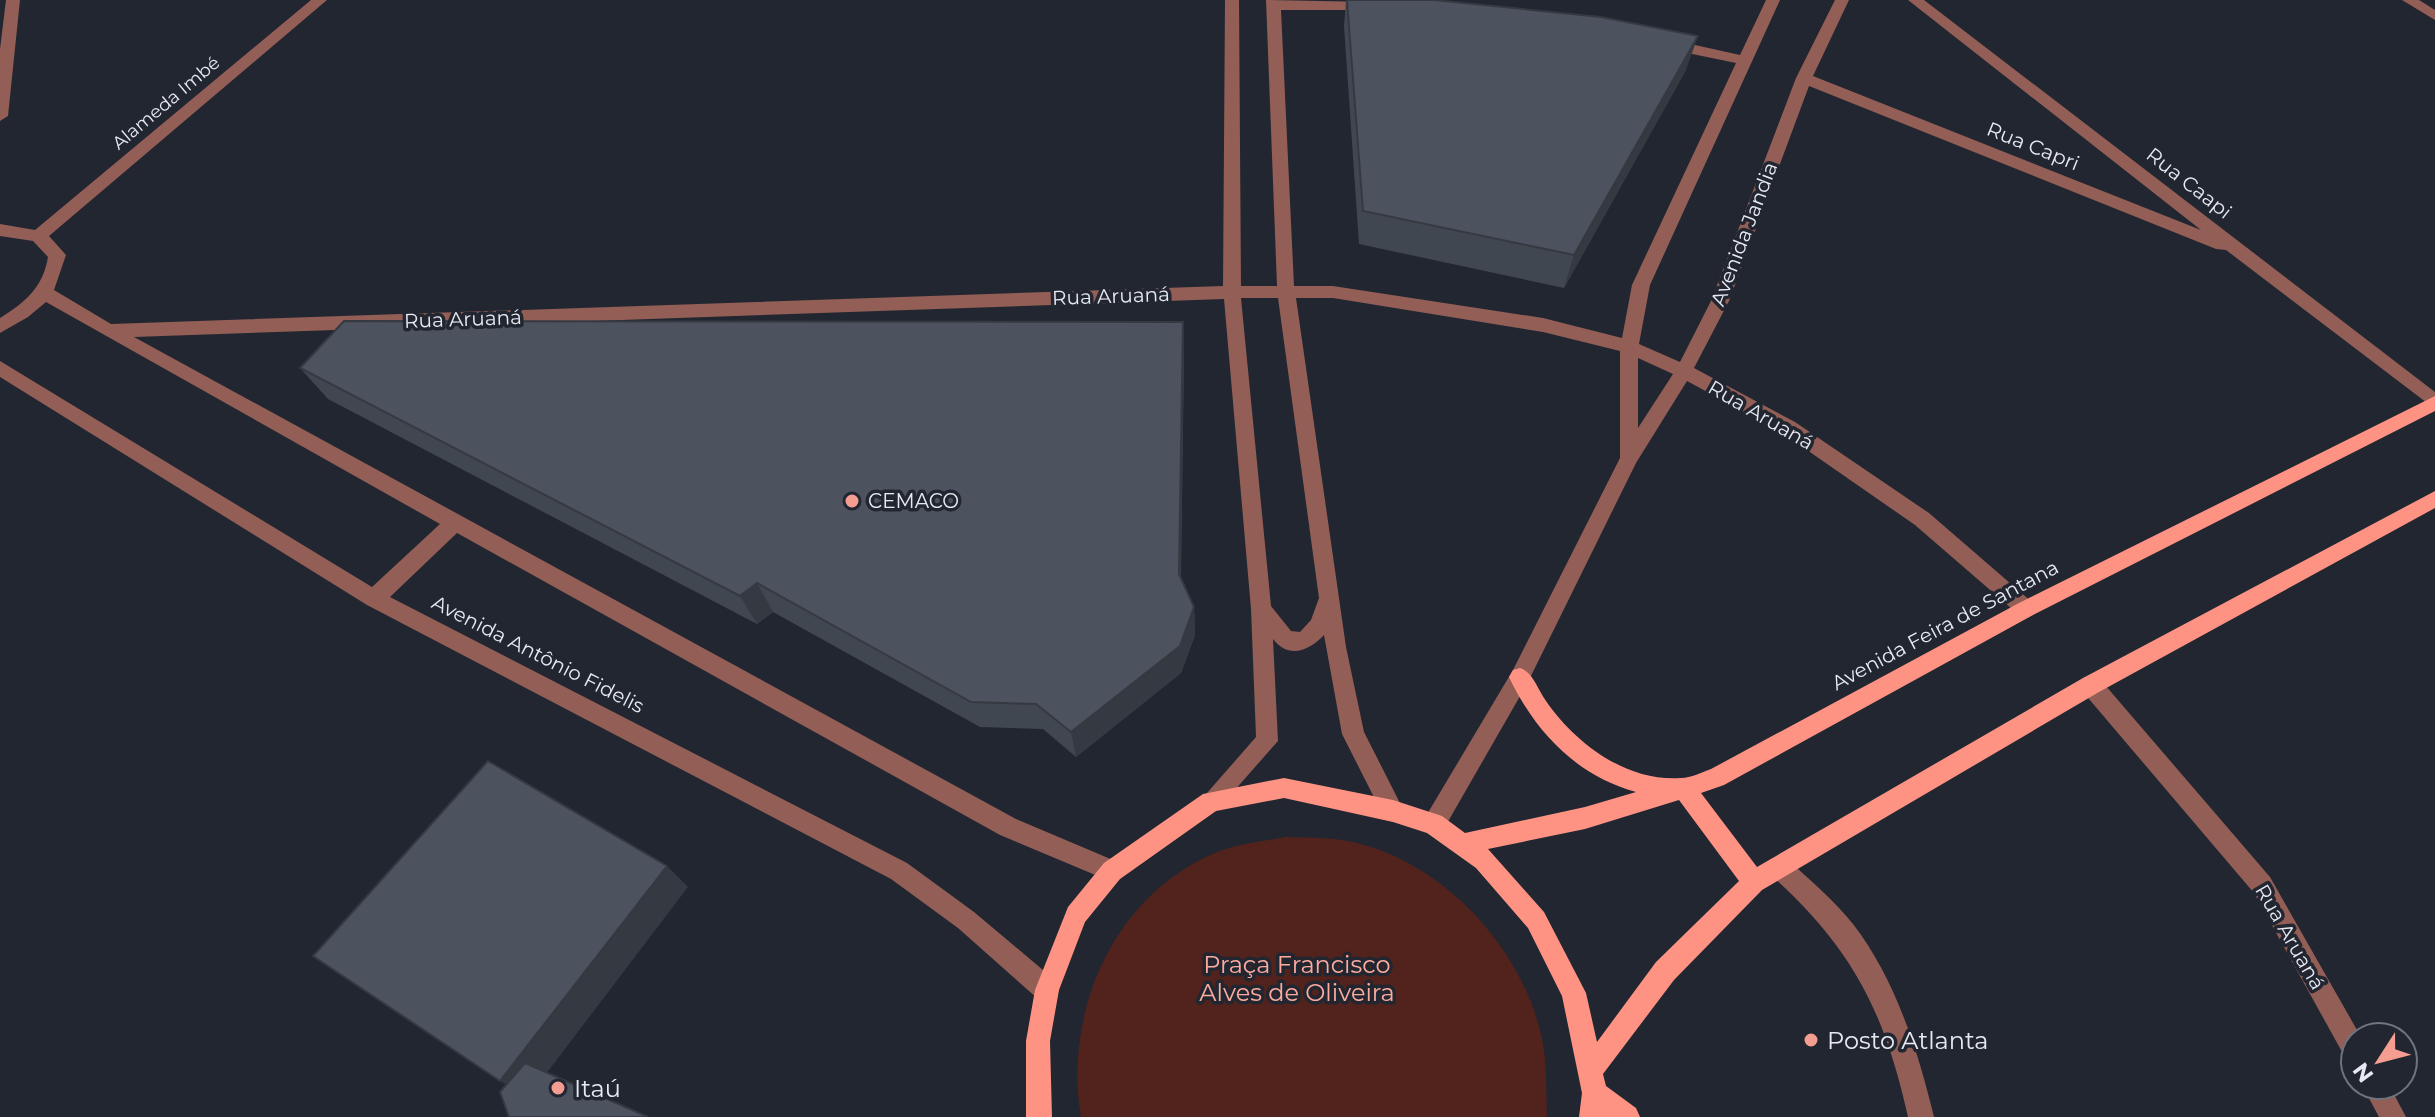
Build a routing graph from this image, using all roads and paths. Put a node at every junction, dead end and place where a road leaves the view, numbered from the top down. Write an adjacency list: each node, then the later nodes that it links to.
1 (13, 0): 14 (street)
2 (320, 0): 16 (street, Alameda Imbé)
3 (1232, 0): 20 (street)
4 (1773, 0): 12 (street, Avenida Jandia)
5 (1842, 0): 13 (street, Avenida Jandia)
6 (1915, 0): 17 (street, Rua Caapi)
7 (2409, 0): 10 (street)
8 (1273, 2): 9 (street); 18 (street)
9 (1394, 6)
10 (2435, 16)
11 (1651, 41): 12 (street)
12 (1743, 60): 23 (street, Avenida Jandia)
13 (1804, 78): 17 (street, Rua Capri); 25 (street, Avenida Jandia)
14 (0, 116)
15 (0, 230): 16 (street)
16 (38, 236): 19 (street)
17 (2245, 254): 26 (street, Rua Caapi)
18 (1286, 291): 20 (street, Rua Aruaná); 23 (street, Rua Aruaná); 31 (street)
19 (44, 292): 21 (street); 22 (street)
20 (1232, 292): 22 (street, Rua Aruaná); 32 (street)
21 (0, 326)
22 (110, 331): 29 (street)
23 (1629, 347): 25 (street, Rua Aruaná); 27 (street, Avenida Jandia)
24 (0, 368): 30 (street, Avenida Antônio Fidelis)
25 (1684, 371): 27 (street, Avenida Jandia); 33 (street, Rua Aruaná)
26 (2435, 402): 33 (main road, Avenida Feira de Santana)
27 (1629, 459): 34 (street, Avenida Jandia)
28 (2435, 499): 35 (main road)
29 (456, 521): 30 (street); 42 (street)
30 (374, 599): 44 (street, Avenida Antônio Fidelis)
31 (1329, 599): 32 (street); 38 (street)
32 (1261, 609): 37 (street)
33 (2026, 609): 36 (main road, Avenida Feira de Santana)
34 (1520, 677): 36 (main road); 39 (street, Avenida Jandia)
35 (2091, 685): 41 (main road); 45 (street, Rua Aruaná)
36 (1684, 789): 40 (main road, Avenida Feira de Santana); 43 (main road)
37 (1211, 801): 38 (main road); 42 (main road)
38 (1393, 811): 39 (main road)
39 (1434, 824): 40 (main road)
40 (1463, 844): 46 (main road)
41 (1779, 867): 43 (main road); 49 (street)
42 (1112, 871): 44 (main road)
43 (1754, 882): 46 (main road)
44 (1047, 990): 47 (main road)
45 (2339, 1022)
46 (1593, 1094): 48 (main road)
47 (1037, 1114)
48 (1627, 1117)
49 (1921, 1117)

